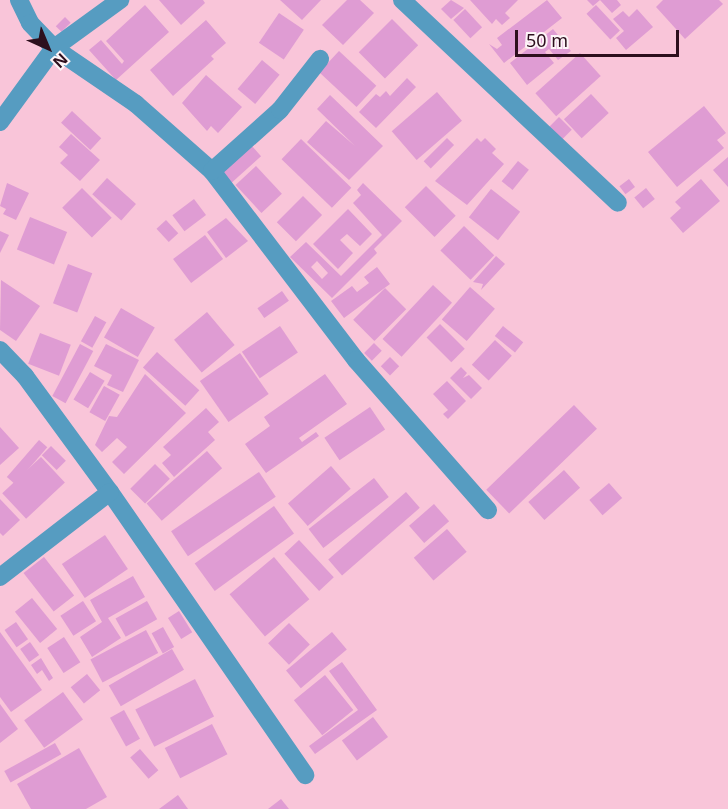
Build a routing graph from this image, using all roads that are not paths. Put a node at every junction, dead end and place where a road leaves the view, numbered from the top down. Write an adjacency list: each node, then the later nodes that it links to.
1 (19, 0): 4 (street)
2 (120, 0): 4 (street)
3 (402, 0): 8 (street)
4 (54, 48): 6 (street); 7 (street)
5 (320, 59): 7 (street)
6 (0, 122)
7 (212, 171): 11 (street)
8 (618, 203)
9 (0, 350): 10 (street)
10 (110, 492): 12 (street); 13 (street)
11 (488, 510)
12 (0, 577)
13 (305, 775)

